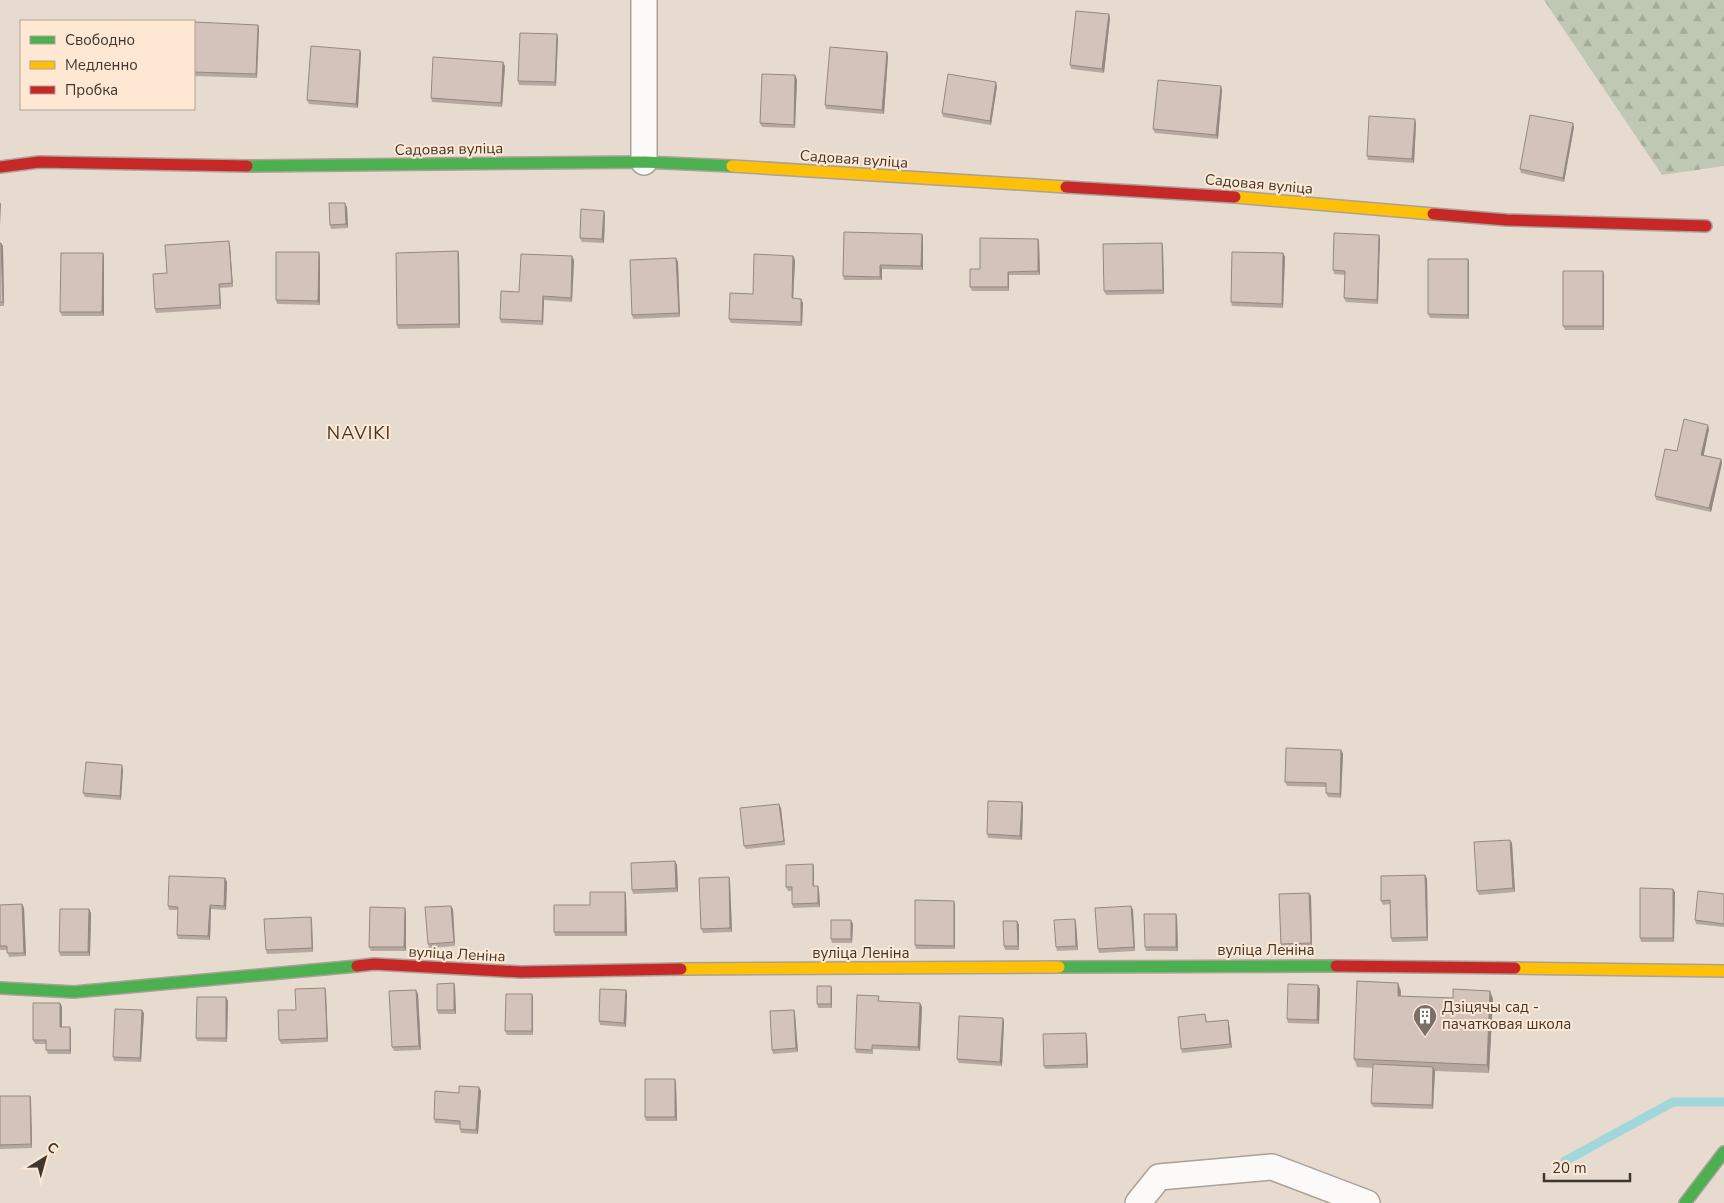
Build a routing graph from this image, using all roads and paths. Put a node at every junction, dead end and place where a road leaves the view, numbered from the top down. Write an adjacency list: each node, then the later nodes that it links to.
1 (644, 0): 2 (street)
2 (644, 162): 3 (street, Садовая вуліца); 4 (street, Садовая вуліца)
3 (0, 167)
4 (1706, 226)
5 (1724, 971): 6 (street, вуліца Леніна)
6 (0, 988)
7 (1724, 1152): 10 (street)
8 (1138, 1203): 9 (street)
9 (1367, 1203)
10 (1685, 1203)

